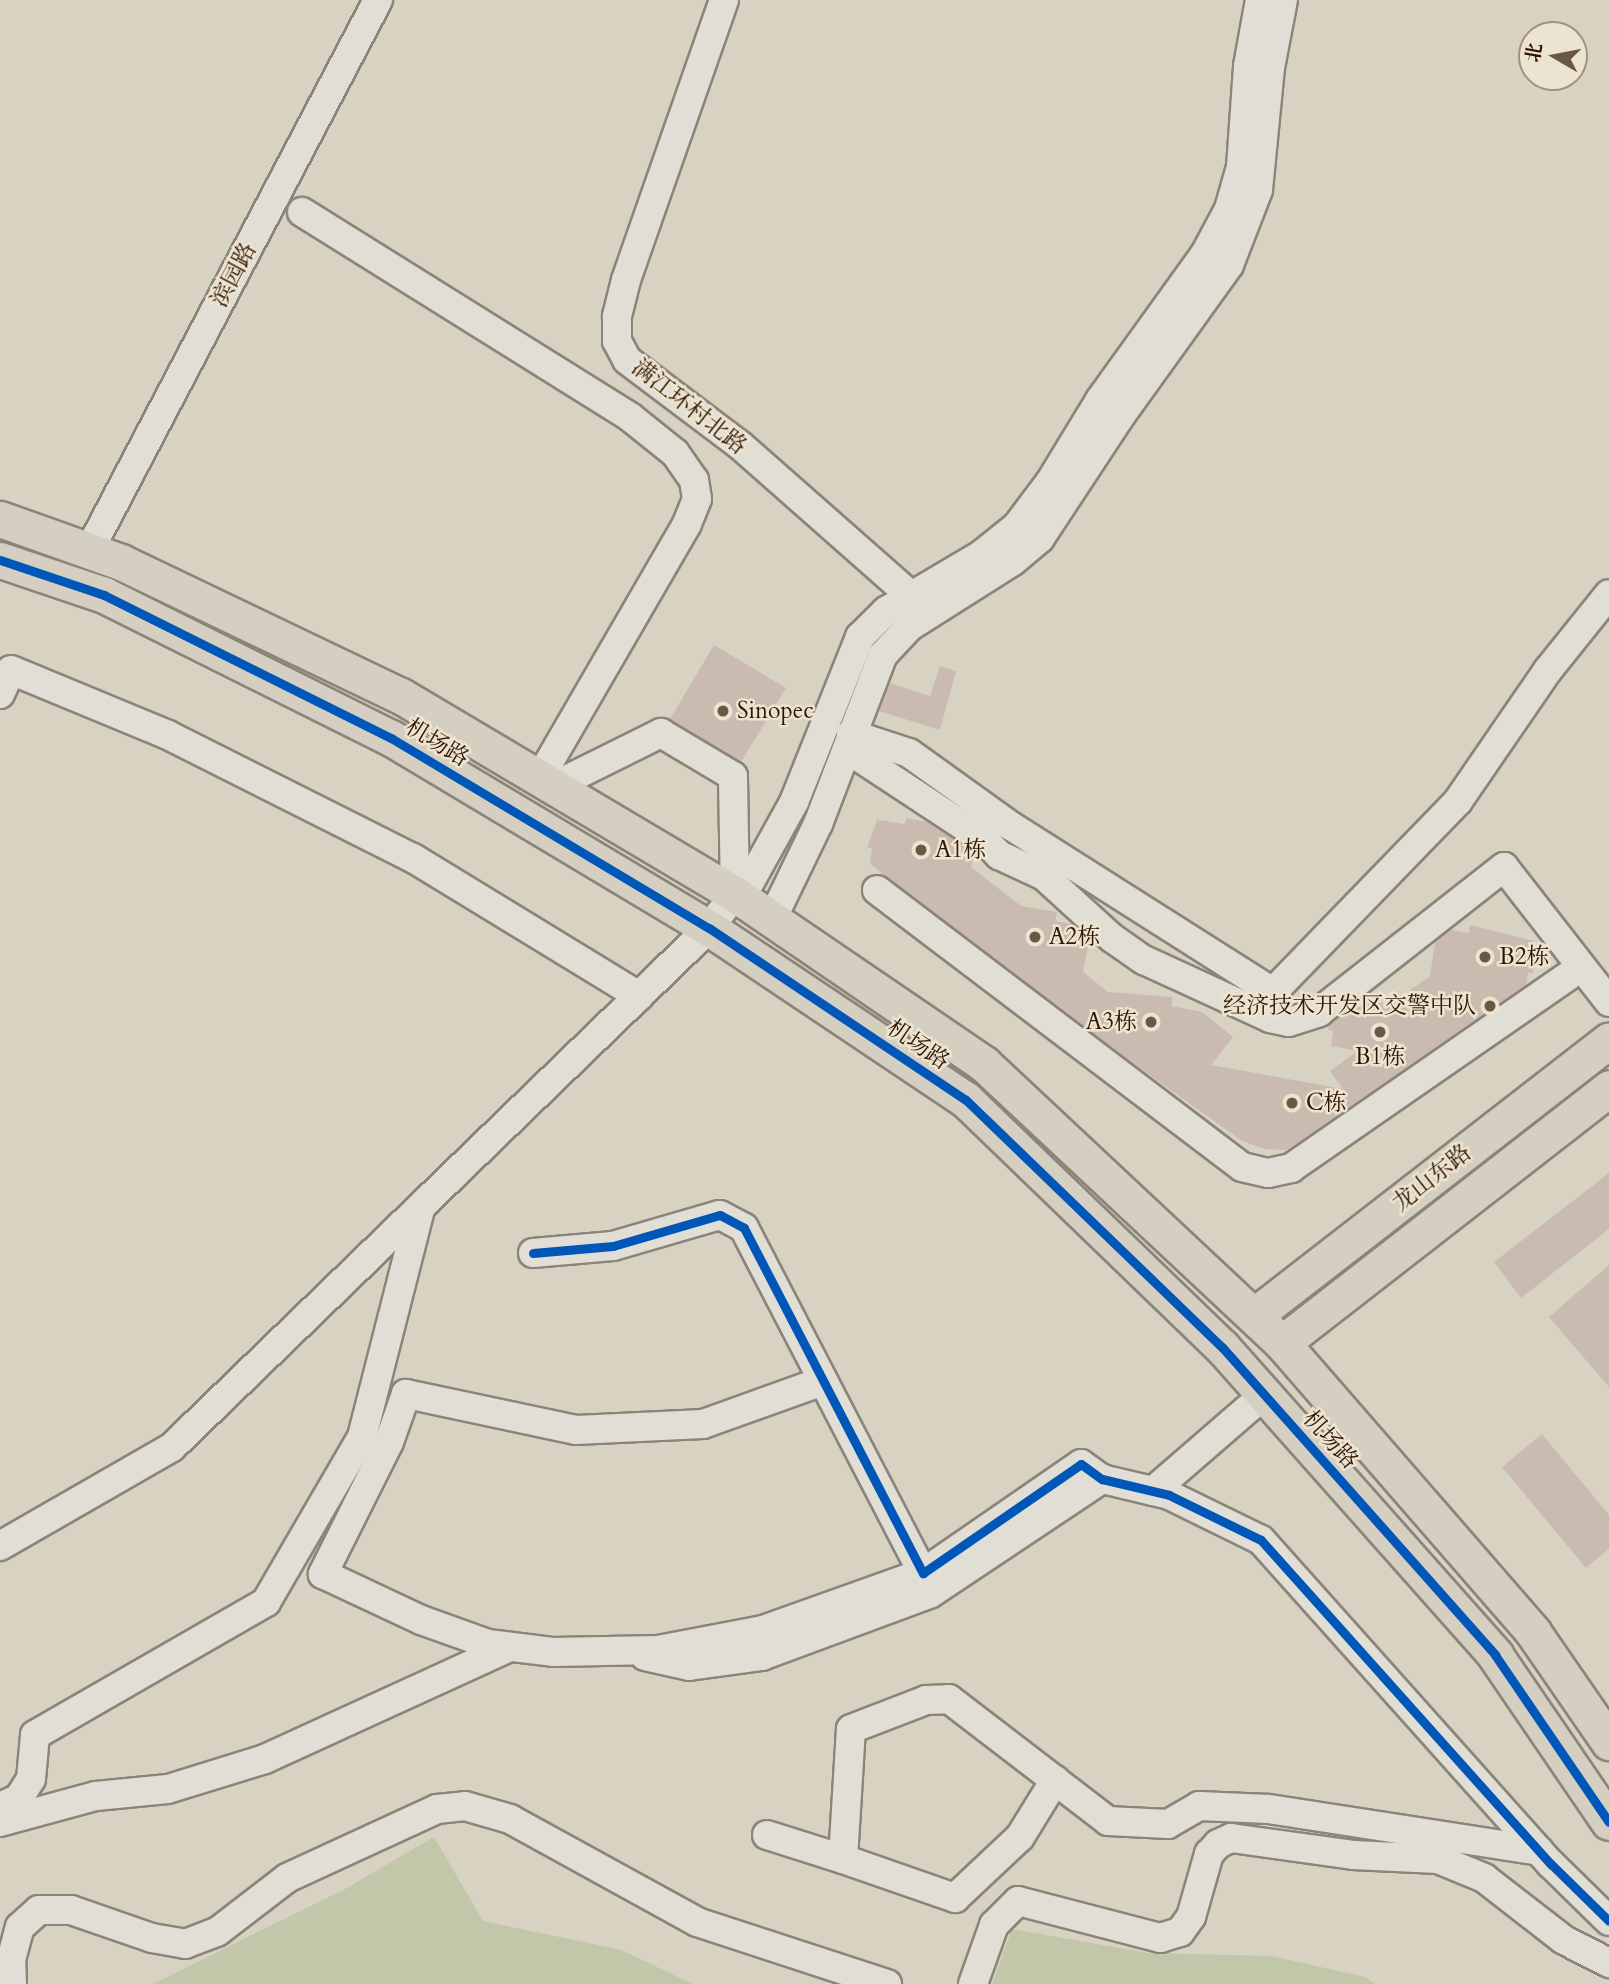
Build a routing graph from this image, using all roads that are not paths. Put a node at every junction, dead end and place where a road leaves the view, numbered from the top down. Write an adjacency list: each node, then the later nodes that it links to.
1 (378, 0): 7 (street, 滨园路)
2 (724, 0): 10 (street, 满江环村北路)
3 (1260, 0): 10 (street)
4 (1283, 0): 12 (street)
5 (302, 212): 13 (street)
6 (0, 519): 7 (main road, 机场路)
7 (90, 549): 13 (main road, 机场路)
8 (0, 560): 17 (main road, 机场路)
9 (1609, 594): 12 (street)
10 (911, 596): 15 (street)
11 (0, 694): 19 (street)
12 (849, 741): 16 (street); 18 (street)
13 (547, 782): 15 (main road, 机场路); 15 (street)
14 (877, 890): 18 (street)
15 (738, 896): 16 (main road, 机场路); 17 (street)
16 (772, 919): 27 (main road, 机场路)
17 (709, 928): 19 (street); 30 (main road, 机场路)
18 (1581, 967): 20 (street)
19 (639, 996): 23 (street)
20 (1609, 1002)
21 (1609, 1040): 25 (main road, 龙山东路)
22 (1609, 1088): 26 (main road, 龙山东路)
23 (420, 1208): 33 (street); 39 (street)
24 (533, 1253): 29 (street)
25 (1320, 1265): 26 (main road); 27 (main road, 龙山东路)
26 (1343, 1295): 28 (main road, 龙山东路)
27 (1255, 1315): 28 (main road, 机场路)
28 (1282, 1343): 37 (main road, 机场路)
29 (823, 1381): 34 (street); 35 (street)
30 (1264, 1395): 32 (street); 41 (main road, 机场路)
31 (1102, 1479): 32 (street); 34 (street); 36 (street)
32 (1153, 1491): 43 (street)
33 (0, 1546)
34 (923, 1573): 36 (street)
35 (510, 1647): 36 (street); 40 (street)
36 (622, 1650)
37 (1609, 1742)
38 (1055, 1780): 43 (street); 44 (street); 44 (street)
39 (0, 1807)
40 (0, 1822)
41 (1609, 1822)
42 (767, 1835): 44 (street)
43 (1539, 1851): 45 (street)
44 (844, 1859)
45 (1609, 1921)
46 (1609, 1963): 49 (street)
47 (12, 1984): 48 (street)
48 (887, 1984)
49 (973, 1984)

